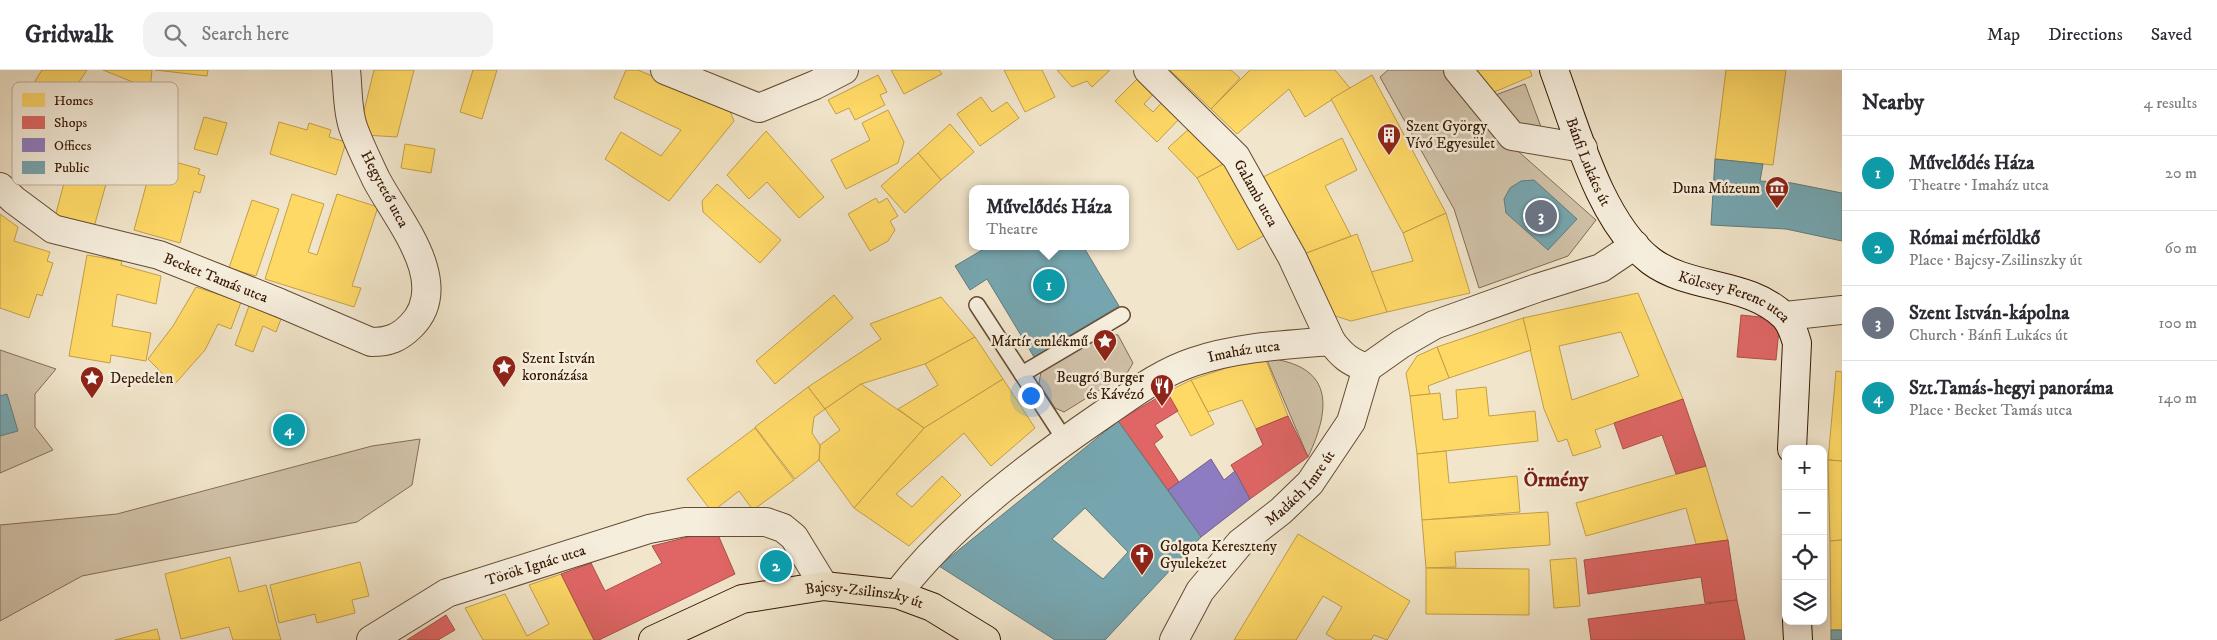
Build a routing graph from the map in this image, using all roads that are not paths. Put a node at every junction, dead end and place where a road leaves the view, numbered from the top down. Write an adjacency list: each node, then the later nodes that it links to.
1 (346, 70): 11 (street, Hegytető utca)
2 (665, 70): 3 (street)
3 (844, 70)
4 (1148, 70): 15 (street, Galamb utca)
5 (1458, 70): 7 (street)
6 (1554, 70): 7 (street, Bánfi Lukács út)
7 (1583, 148): 9 (street, Bánfi Lukács út)
8 (0, 187): 11 (street, Becket Tamás utca)
9 (1635, 245): 14 (street, Kölcsey Ferenc utca); 16 (street)
10 (977, 305): 17 (lane)
11 (424, 306)
12 (1842, 310): 14 (street, Kölcsey Ferenc utca)
13 (1122, 315): 17 (lane)
14 (1785, 316): 19 (street)
15 (1331, 341): 16 (street); 18 (street, Imaház utca)
16 (1367, 368): 26 (street, Madách Imre út)
17 (1022, 374): 18 (lane)
18 (1065, 440): 21 (street, Imaház utca)
19 (1792, 445)
20 (824, 586): 21 (main road, Bajcsy-Zsilinszky út); 23 (street, Török Ignác utca); 24 (main road, Bajcsy-Zsilinszky út)
21 (897, 594): 25 (main road, Bajcsy-Zsilinszky út)
22 (1797, 625): 27 (street)
23 (371, 640)
24 (653, 640)
25 (986, 640)
26 (1174, 640)
27 (1798, 640)

